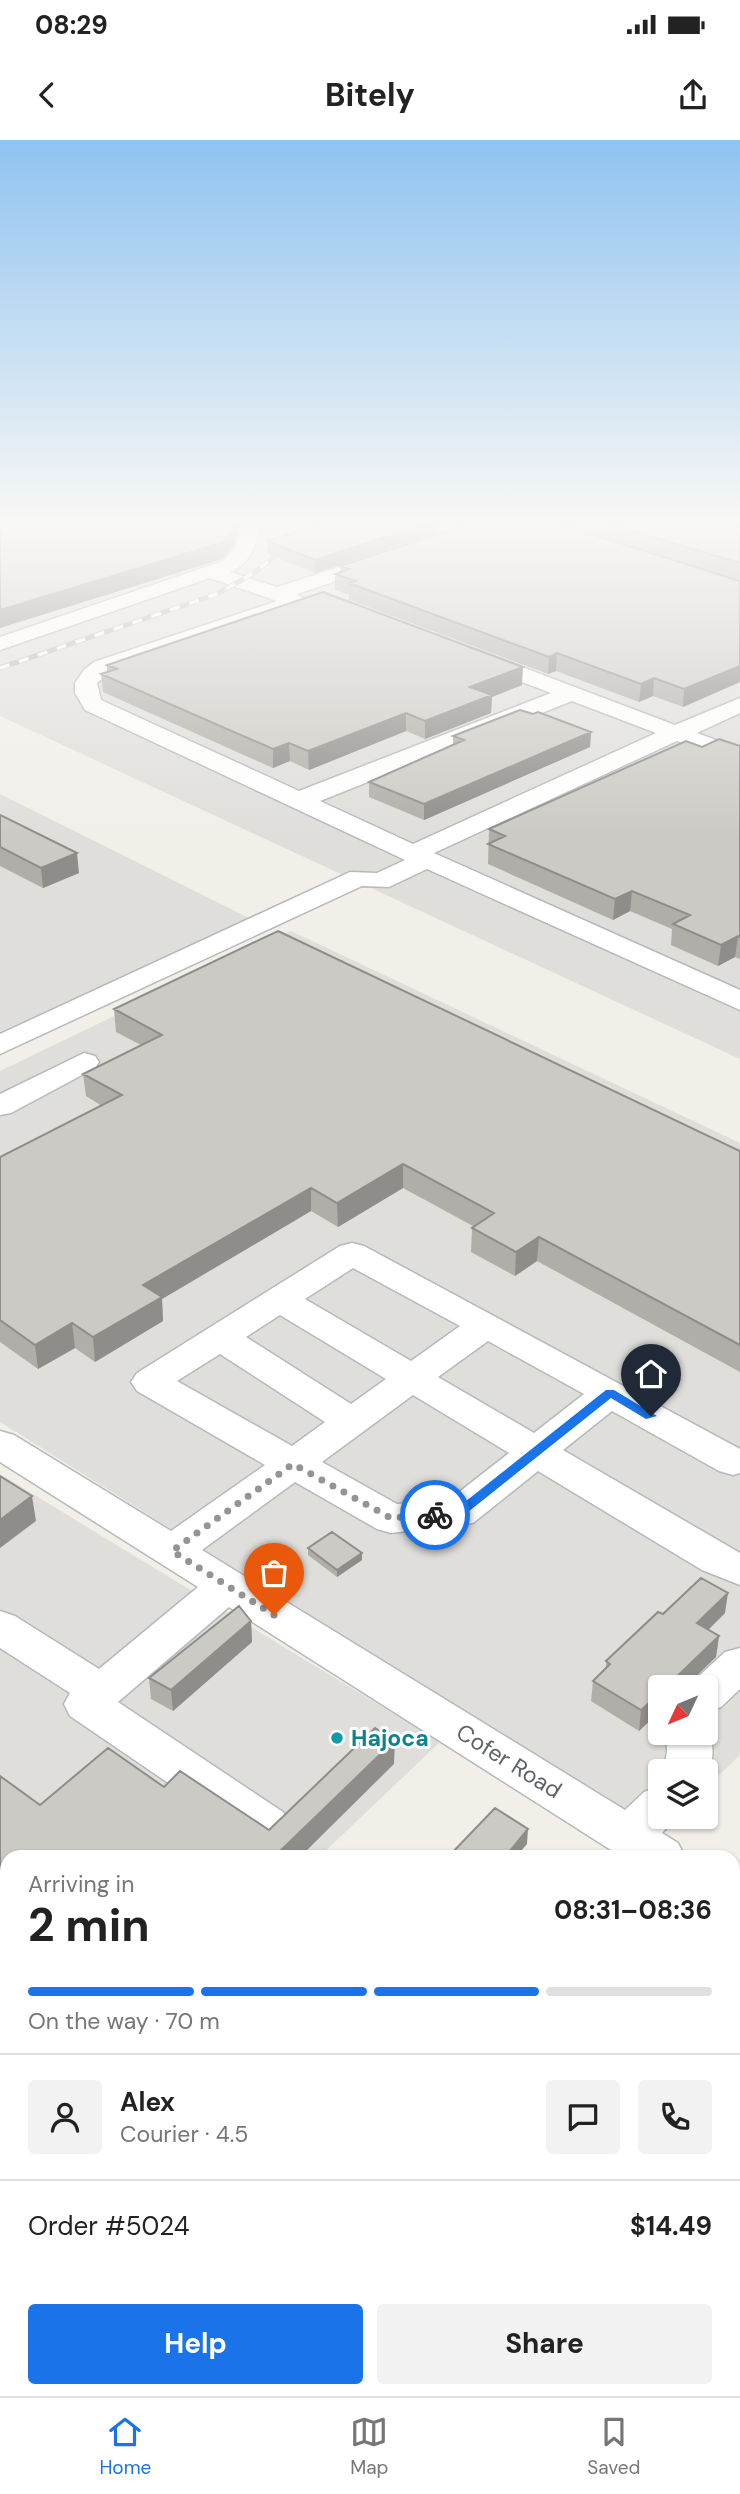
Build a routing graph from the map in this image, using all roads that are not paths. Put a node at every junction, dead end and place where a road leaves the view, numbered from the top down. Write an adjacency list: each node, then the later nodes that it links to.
1 (52, 626): 3 (street)
2 (211, 626): 9 (street)
3 (0, 644)
4 (460, 650): 5 (street)
5 (572, 693): 7 (street); 9 (street)
6 (740, 705): 7 (street)
7 (676, 733): 8 (street); 10 (street)
8 (740, 757)
9 (297, 801): 10 (street)
10 (414, 854): 11 (street); 12 (street)
11 (740, 1001)
12 (0, 1045)
13 (84, 1062): 14 (street)
14 (0, 1106)
15 (281, 1300): 16 (street); 17 (street); 18 (street)
16 (486, 1325): 18 (street); 19 (street)
17 (222, 1338): 20 (street); 24 (street)
18 (410, 1380): 20 (street); 22 (street)
19 (610, 1393): 22 (street); 23 (street)
20 (352, 1422): 24 (street)
21 (0, 1444): 25 (street, Cofer Road)
22 (534, 1453): 24 (street); 26 (street)
23 (733, 1462)
24 (293, 1464): 25 (street)
25 (172, 1551): 27 (street, Cofer Road)
26 (740, 1570)
27 (227, 1586): 31 (street); 33 (street, Cofer Road)
28 (0, 1627): 31 (street)
29 (740, 1664): 30 (street)
30 (718, 1683)
31 (100, 1691): 32 (street)
32 (266, 1825)
33 (647, 1840)

